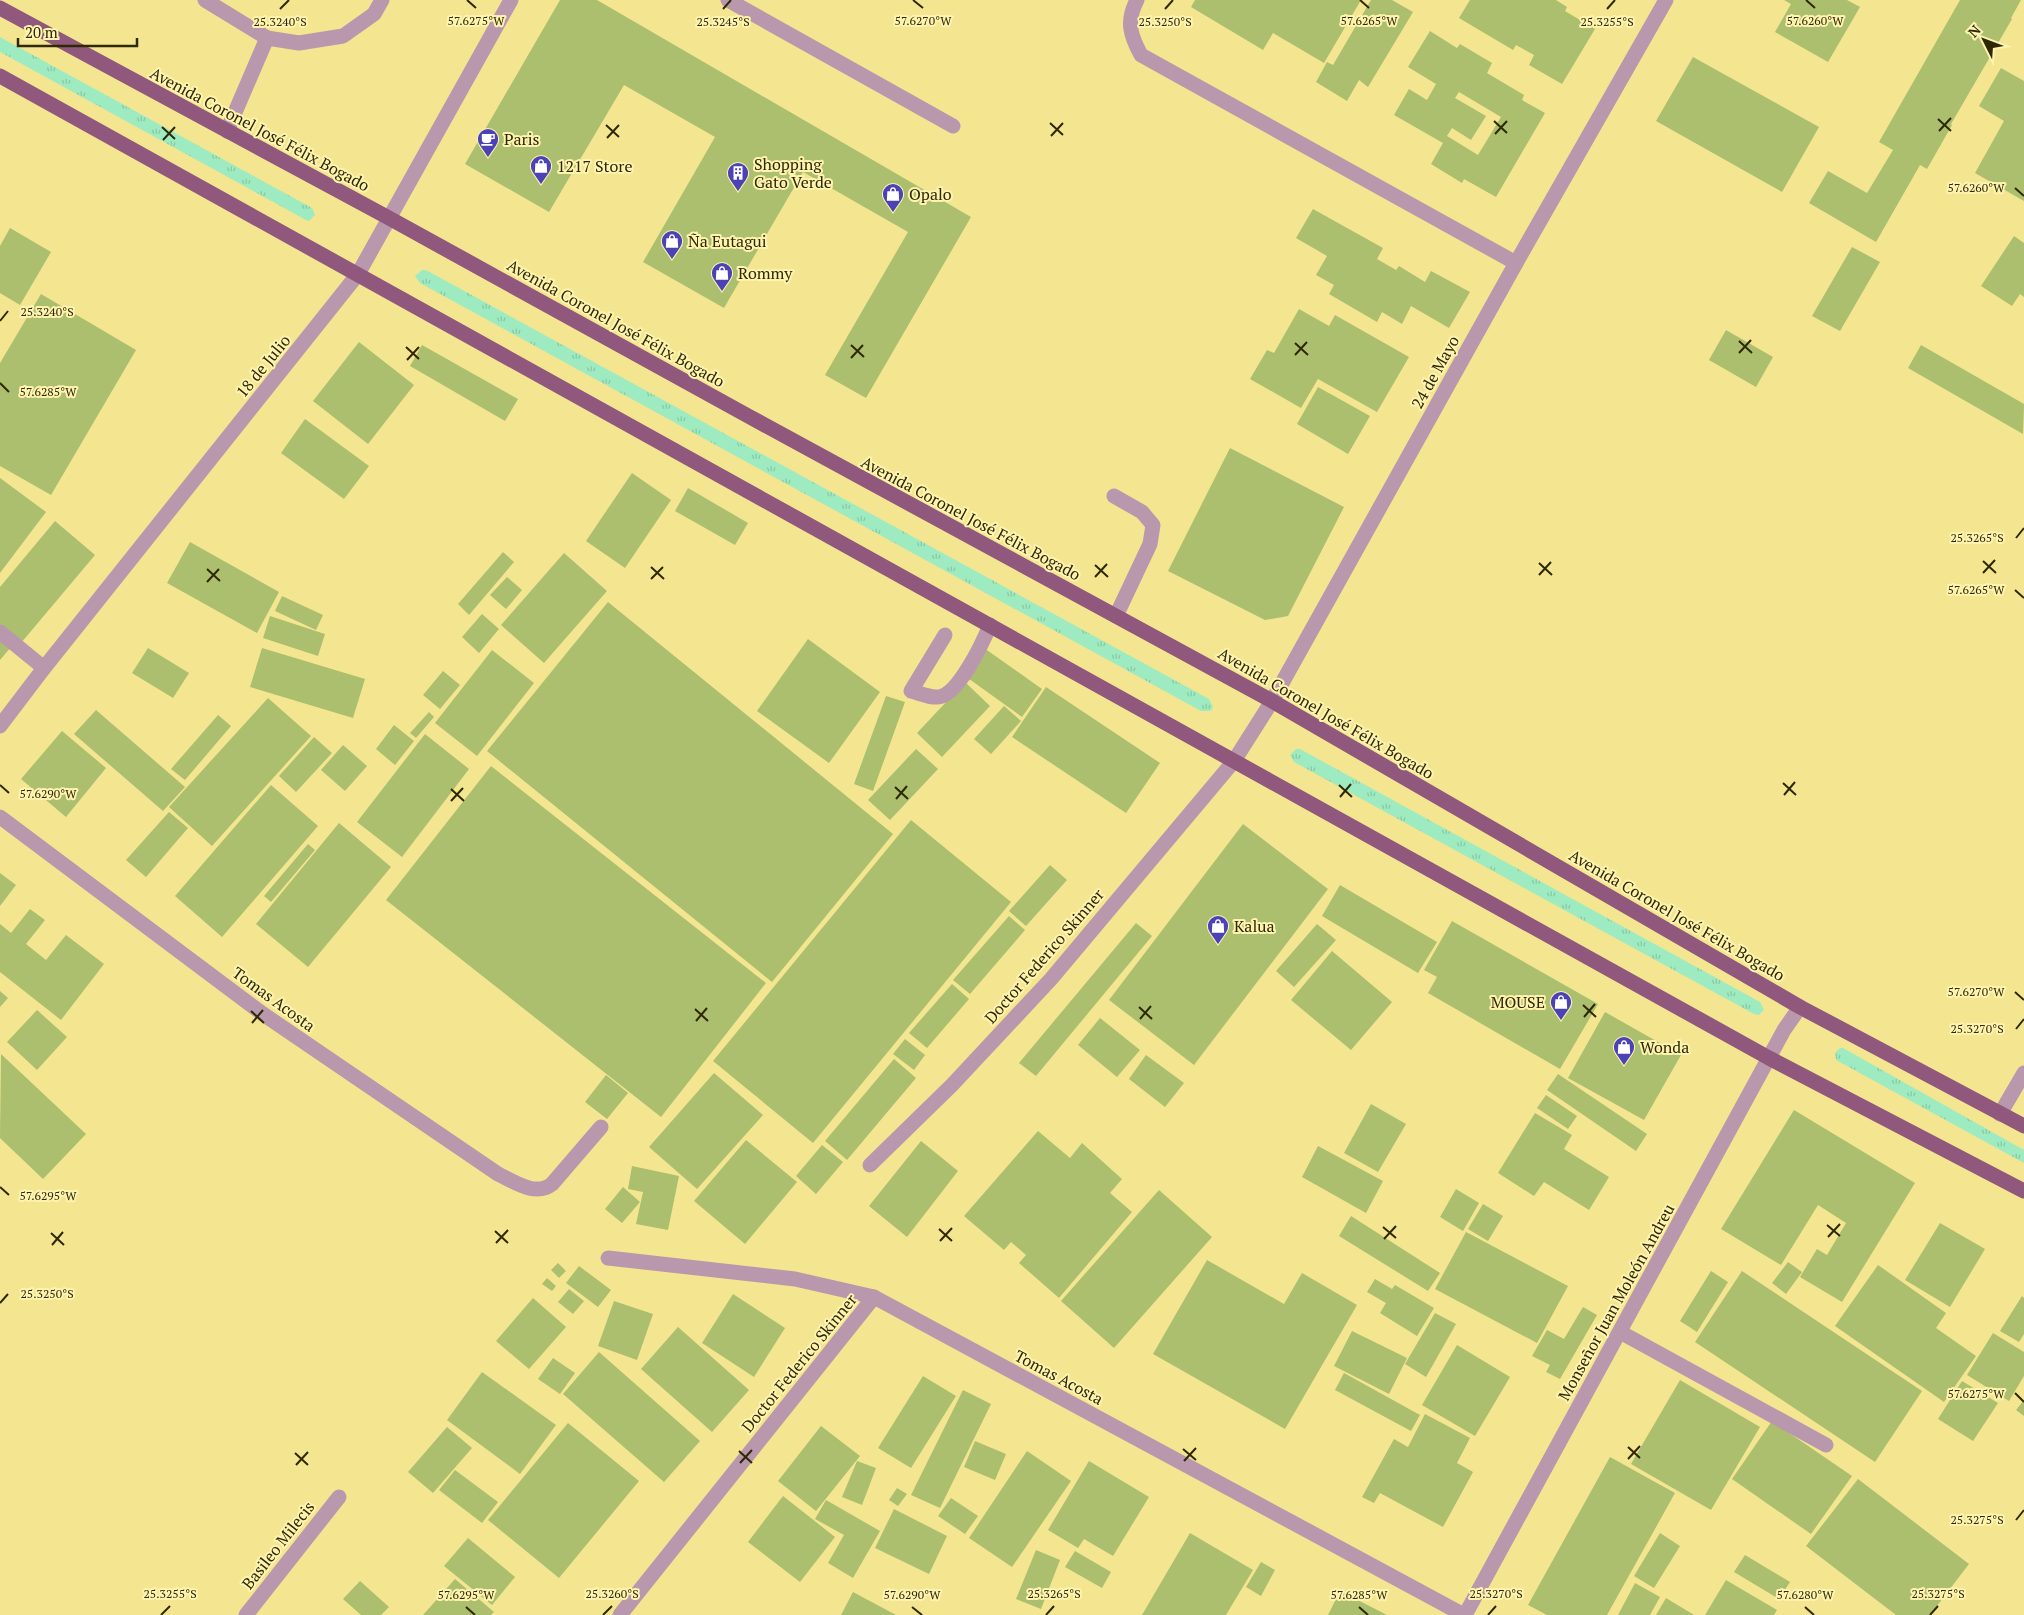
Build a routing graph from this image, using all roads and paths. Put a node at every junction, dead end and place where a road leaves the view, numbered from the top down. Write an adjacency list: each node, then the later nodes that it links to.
1 (205, 0): 8 (street)
2 (382, 0): 8 (street)
3 (511, 0): 12 (street, 18 de Julio)
4 (728, 0): 10 (street)
5 (1666, 0): 13 (street, 24 de Mayo)
6 (1134, 6): 13 (street)
7 (0, 8): 11 (main road, Avenida Coronel José Félix Bogado)
8 (267, 38): 11 (street)
9 (0, 76): 14 (main road)
10 (953, 126)
11 (227, 131): 12 (main road, Avenida Coronel José Félix Bogado)
12 (389, 218): 14 (street, 18 de Julio); 16 (main road, Avenida Coronel José Félix Bogado)
13 (1516, 263): 21 (street, 24 de Mayo)
14 (358, 274): 17 (main road); 20 (street, 18 de Julio)
15 (1114, 496): 16 (street)
16 (1116, 616): 21 (main road, Avenida Coronel José Félix Bogado)
17 (990, 625): 19 (street); 23 (main road)
18 (0, 632): 20 (street)
19 (945, 635)
20 (44, 668): 22 (street, 18 de Julio)
21 (1272, 701): 23 (street, 24 de Mayo); 25 (main road, Avenida Coronel José Félix Bogado)
22 (0, 726)
23 (1234, 761): 26 (main road); 31 (street, Doctor Federico Skinner)
24 (0, 817): 30 (street, Tomas Acosta)
25 (1800, 1007): 26 (street, Monseñor Juan Moleón Andreu); 28 (main road, Avenida Coronel José Félix Bogado)
26 (1769, 1058): 32 (main road); 35 (street, Monseñor Juan Moleón Andreu)
27 (2024, 1073): 28 (street)
28 (2000, 1114): 29 (main road, Avenida Coronel José Félix Bogado)
29 (2024, 1126)
30 (601, 1127)
31 (870, 1165)
32 (2024, 1191)
33 (608, 1258): 34 (street, Tomas Acosta)
34 (874, 1297): 39 (street, Doctor Federico Skinner); 40 (street, Tomas Acosta)
35 (1620, 1332): 36 (street); 40 (street, Monseñor Juan Moleón Andreu)
36 (1826, 1445)
37 (338, 1497): 38 (street, Basileo Milecis)
38 (246, 1615)
39 (620, 1615)
40 (1465, 1615)

